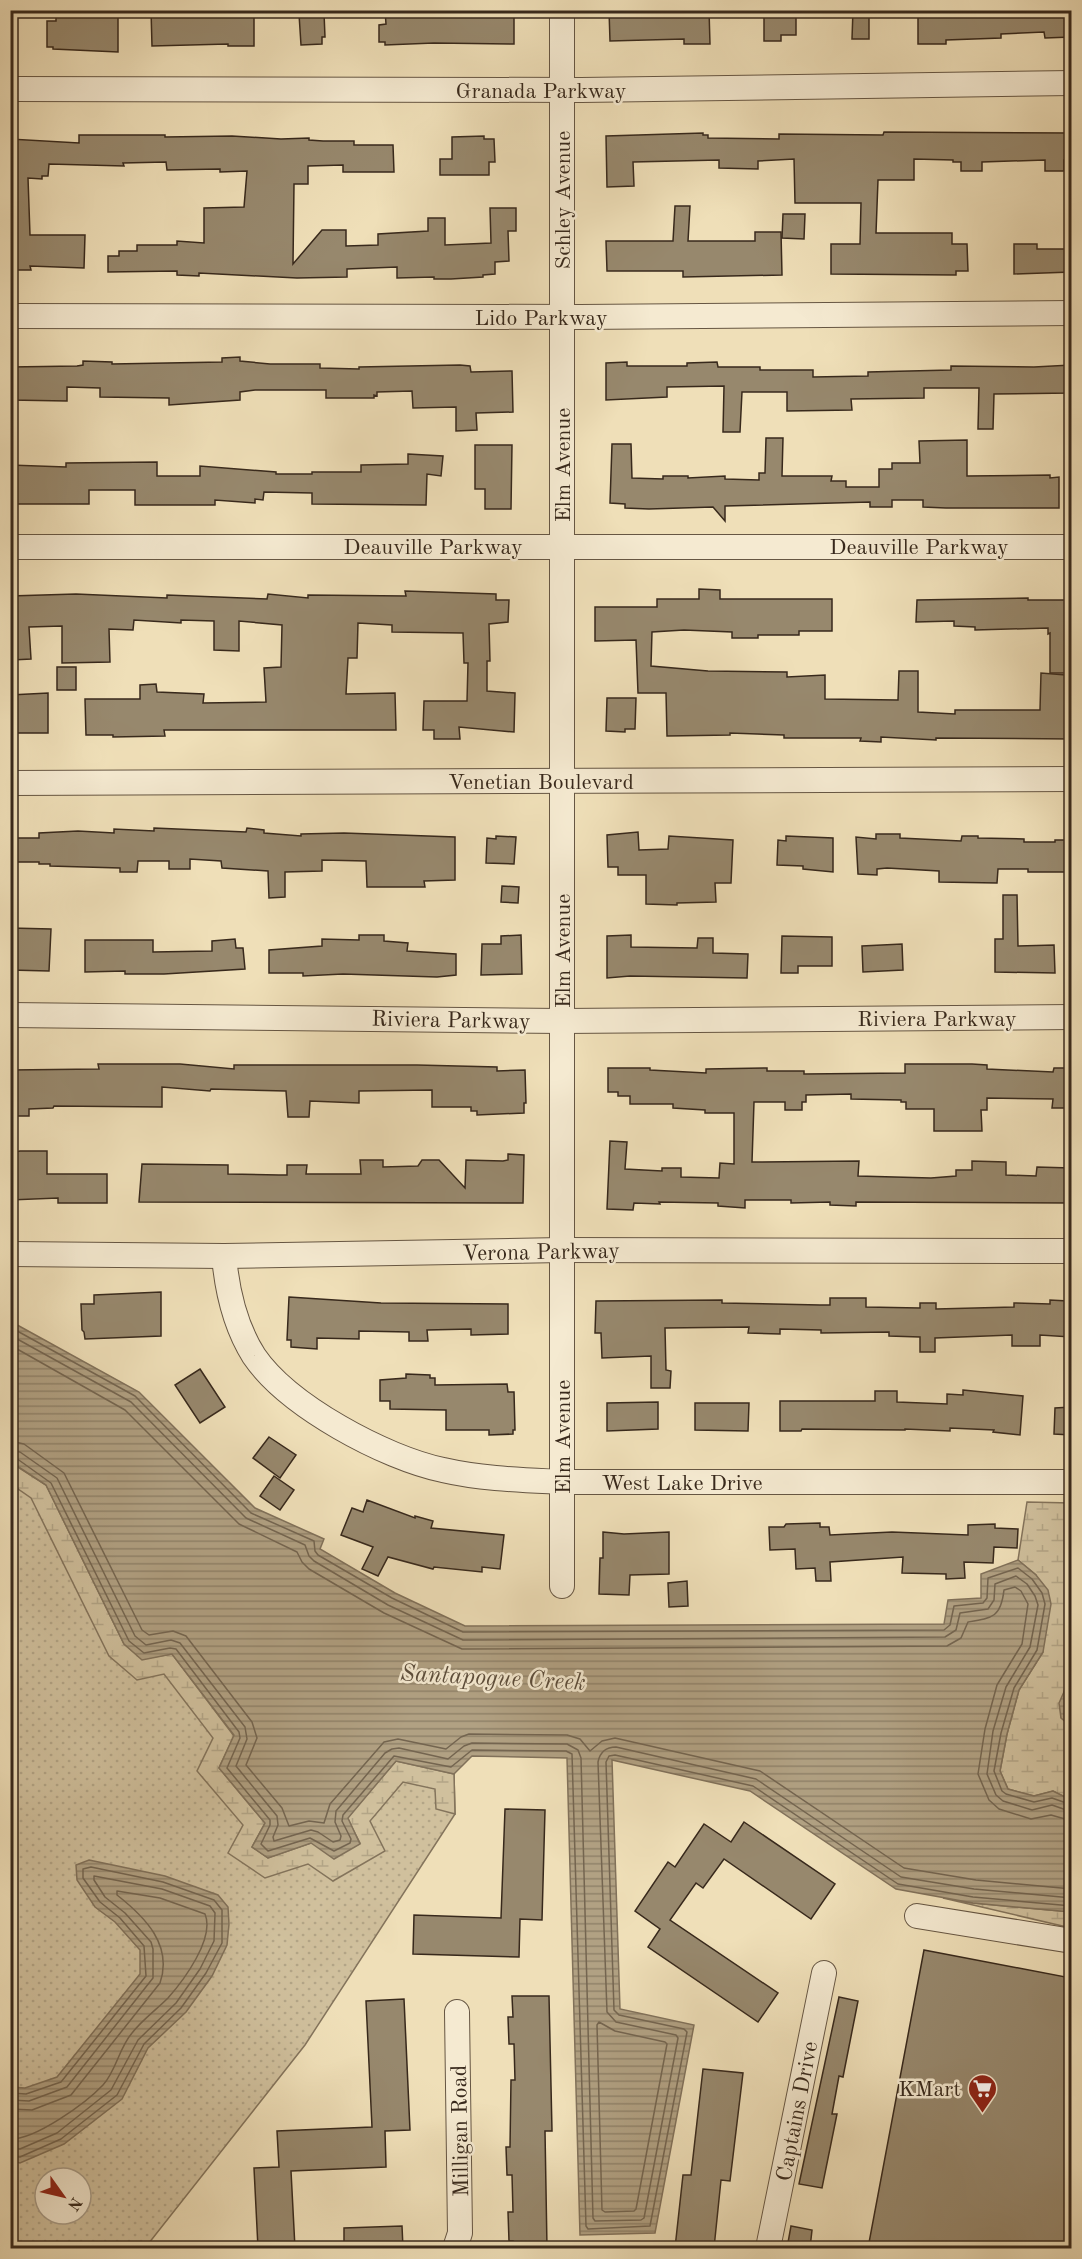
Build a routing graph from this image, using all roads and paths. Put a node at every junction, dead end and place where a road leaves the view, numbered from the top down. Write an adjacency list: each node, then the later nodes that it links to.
1 (562, 10): 4 (street, Schley Avenue)
2 (1071, 83): 4 (street, Granada Parkway)
3 (10, 89): 4 (street, Granada Parkway)
4 (562, 90): 7 (street, Schley Avenue)
5 (1071, 313): 7 (street, Lido Parkway)
6 (10, 316): 7 (street, Lido Parkway)
7 (562, 317): 8 (street, Elm Avenue)
8 (562, 546): 9 (street, Deauville Parkway); 10 (street, Deauville Parkway); 12 (street, Elm Avenue)
9 (10, 547)
10 (1071, 547)
11 (1071, 779): 12 (street, Venetian Boulevard)
12 (562, 781): 13 (street, Venetian Boulevard); 16 (street, Elm Avenue)
13 (10, 783)
14 (10, 1015): 16 (street, Riviera Parkway)
15 (1071, 1017): 16 (street, Riviera Parkway)
16 (562, 1021): 17 (street, Elm Avenue)
17 (562, 1250): 18 (street, Verona Parkway); 20 (street, Verona Parkway); 21 (street, Elm Avenue)
18 (1071, 1251)
19 (10, 1254): 20 (street, Verona Parkway)
20 (224, 1256): 21 (street, West Lake Drive)
21 (562, 1482): 22 (street, West Lake Drive); 23 (street, Elm Avenue)
22 (1071, 1482)
23 (562, 1586)
24 (917, 1916): 25 (street)
25 (1071, 1941)
26 (824, 1973): 29 (street, Captains Drive)
27 (457, 2012): 28 (street, Milligan Road)
28 (455, 2248)
29 (768, 2248)

